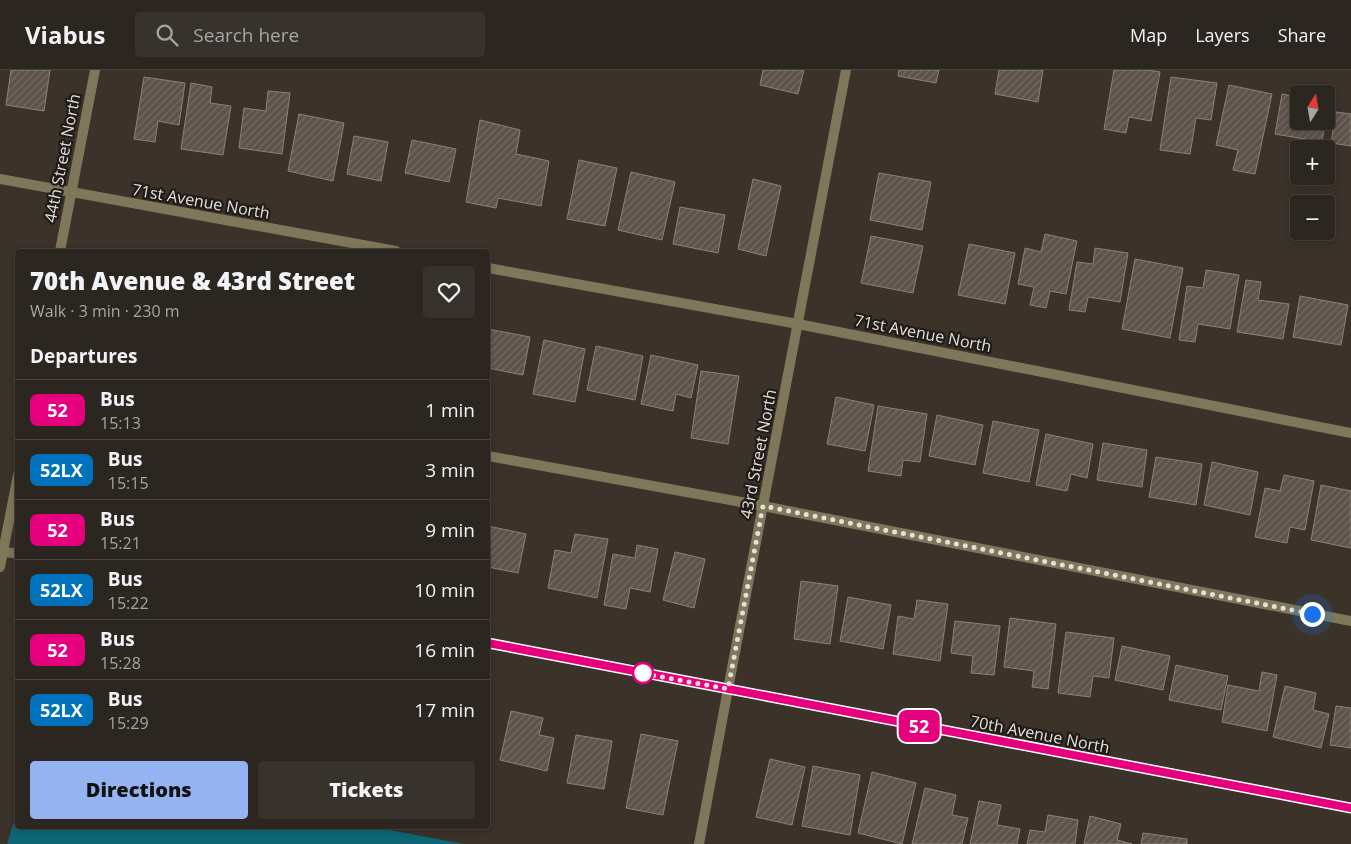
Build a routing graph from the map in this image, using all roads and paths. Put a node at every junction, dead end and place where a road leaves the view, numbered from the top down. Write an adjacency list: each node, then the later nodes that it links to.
1 (94, 70): 4 (street, 44th Street North)
2 (846, 70): 8 (street, 43rd Street North)
3 (0, 179): 4 (street, 71st Avenue North)
4 (71, 192): 5 (street, 44th Street North); 6 (street, 71st Avenue North)
5 (60, 249)
6 (385, 249)
7 (490, 268): 8 (street, 71st Avenue North)
8 (798, 324): 9 (street, 71st Avenue North); 12 (street, 43rd Street North)
9 (1351, 433)
10 (490, 456): 12 (street)
11 (15, 489): 13 (street)
12 (763, 506): 16 (street); 18 (street, 43rd Street North)
13 (2, 551): 14 (street); 15 (street)
14 (15, 553)
15 (0, 567)
16 (1351, 621)
17 (490, 644): 18 (street, 70th Avenue North)
18 (728, 689): 19 (street, 70th Avenue North); 20 (street, 43rd Street North)
19 (1351, 808)
20 (699, 844)

